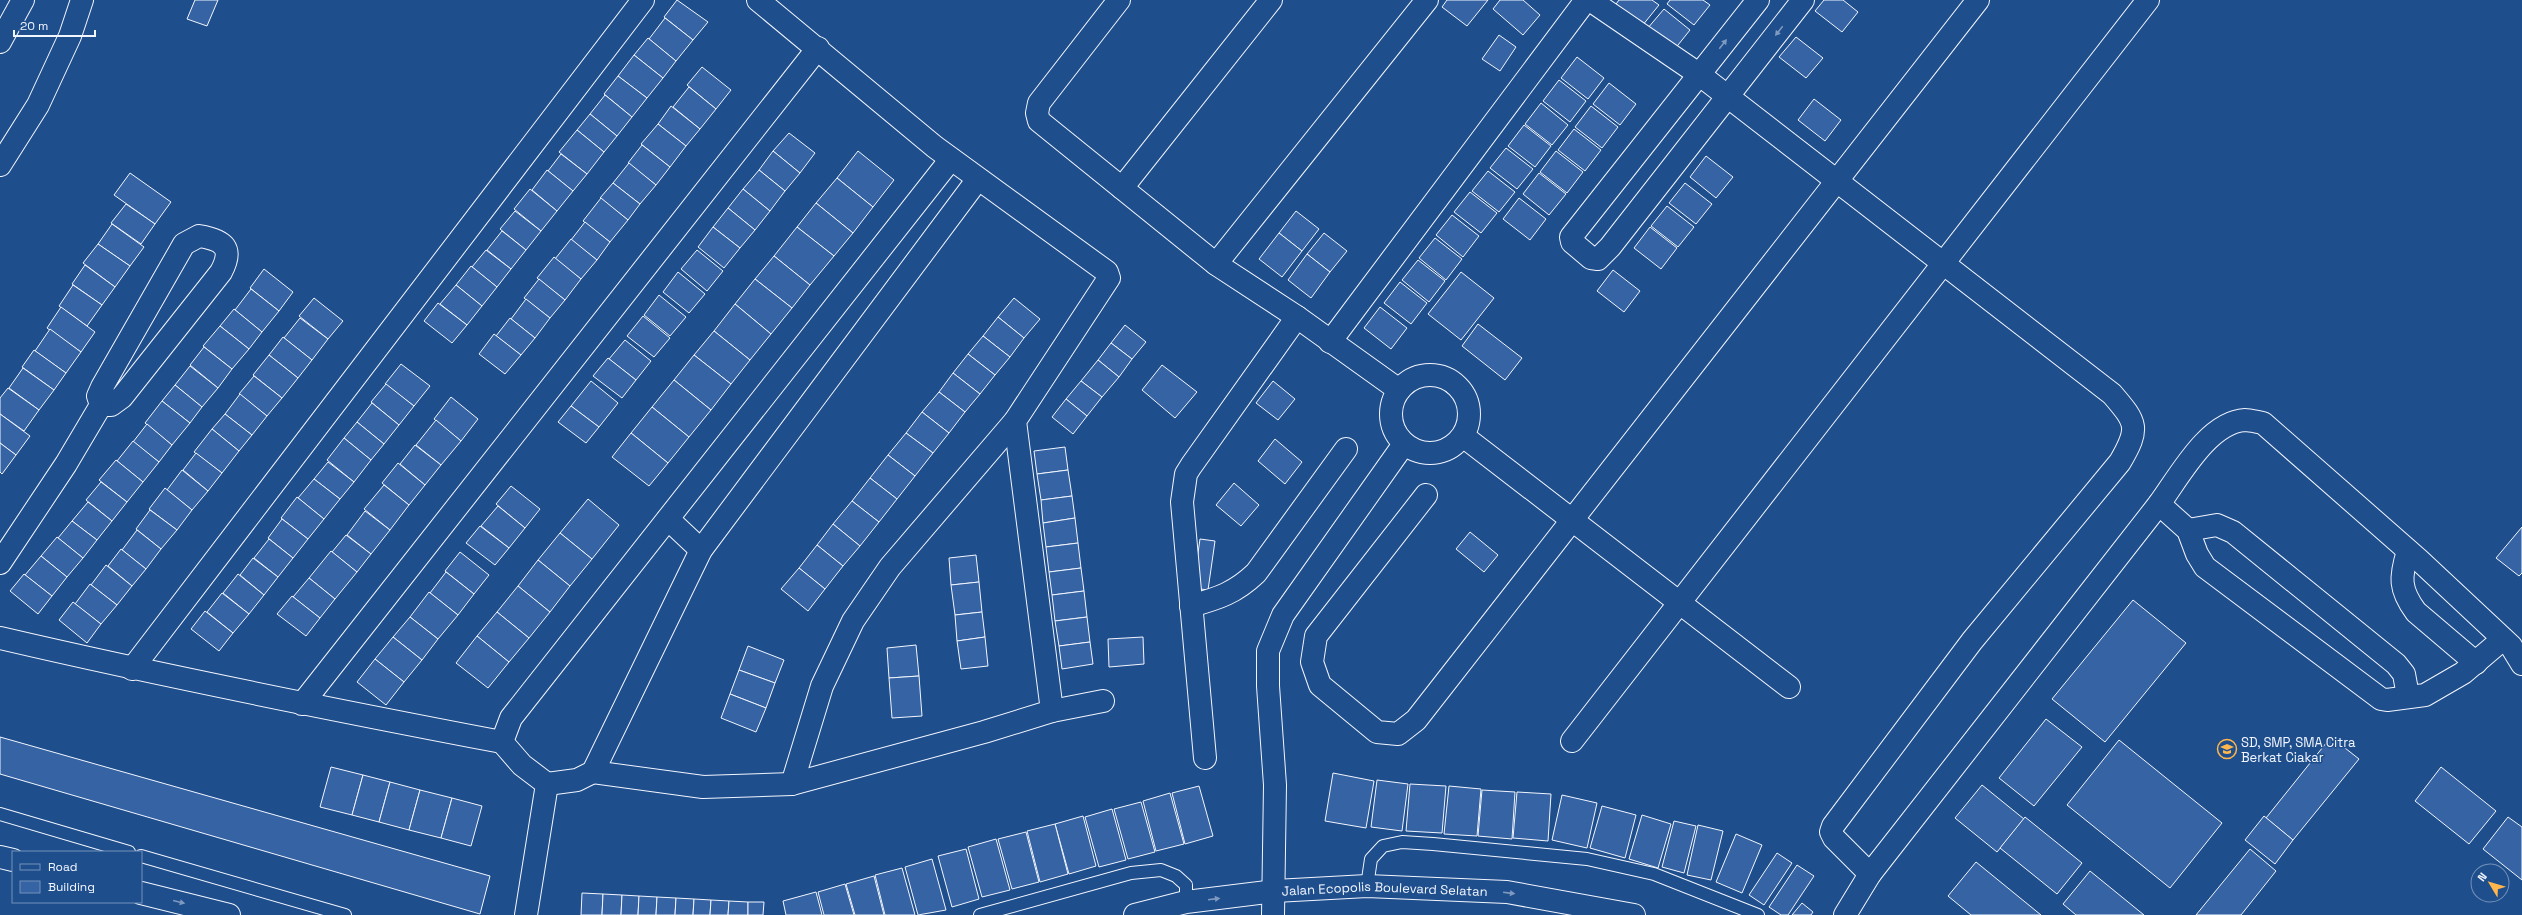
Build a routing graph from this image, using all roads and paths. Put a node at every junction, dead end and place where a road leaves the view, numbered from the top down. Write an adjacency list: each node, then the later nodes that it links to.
1 (23, 0): 13 (street)
2 (82, 0): 18 (street)
3 (643, 0): 46 (street)
4 (758, 0): 14 (street)
5 (1119, 0): 21 (street)
6 (1271, 0): 21 (street)
7 (1427, 0): 22 (street)
8 (1588, 0): 15 (street); 25 (street)
9 (1758, 0): 15 (street, one-way to 9)
10 (1803, 0): 16 (street, one-way to 16)
11 (1978, 0): 20 (street)
12 (2148, 0): 23 (street)
13 (0, 42)
14 (818, 48): 17 (street); 50 (street)
15 (1700, 75): 16 (street); 16 (street)
16 (1727, 97): 20 (street)
17 (951, 159): 19 (street); 34 (street)
18 (0, 165)
19 (978, 179): 28 (street); 37 (street)
20 (1838, 182): 23 (street); 35 (street)
21 (1122, 188): 22 (street)
22 (1216, 264): 24 (street)
23 (1943, 264): 40 (street); 63 (street)
24 (1297, 317): 25 (street); 41 (street)
25 (1330, 342): 26 (street)
26 (1399, 390): 29 (street); 30 (street)
27 (101, 405): 27 (street); 39 (street)
28 (1015, 421): 51 (street); 57 (street)
29 (1463, 436): 30 (street); 35 (street)
30 (1404, 444): 65 (street)
31 (1346, 449): 41 (street)
32 (1426, 495): 35 (street)
33 (2159, 504): 36 (street); 38 (street); 63 (street)
34 (668, 519): 37 (street); 53 (street)
35 (1573, 521): 40 (street)
36 (2188, 530): 48 (street); 48 (street)
37 (701, 550): 55 (street)
38 (2408, 551): 43 (street); 44 (street)
39 (0, 563)
40 (1680, 603): 47 (street); 52 (street)
41 (1191, 606): 54 (street)
42 (0, 638): 46 (street)
43 (2503, 639): 44 (street); 45 (street)
44 (2476, 663): 48 (street)
45 (2522, 664)
46 (132, 669): 50 (street)
47 (1789, 687)
48 (2408, 696)
49 (1103, 701): 51 (street)
50 (302, 704): 53 (street)
51 (1052, 711): 57 (street)
52 (1572, 741)
53 (502, 742): 56 (street)
54 (1205, 758)
55 (593, 772): 56 (street); 57 (street)
56 (548, 784): 70 (street)
57 (792, 784)
58 (0, 814): 59 (lane)
59 (126, 851)
60 (142, 856): 69 (lane)
61 (0, 857): 62 (street)
62 (12, 860)
63 (1870, 874): 76 (street)
64 (1367, 886): 65 (street, Jalan Ecopolis Boulevard Selatan); 74 (street, Jalan Ecopolis Boulevard Selatan, one-way to 74); 75 (lane)
65 (1275, 891): 67 (street, Jalan Ecopolis Boulevard Selatan, one-way to 65); 73 (street)
66 (142, 893): 68 (street, one-way to 68)
67 (1186, 902): 71 (lane); 72 (street, Jalan Ecopolis Boulevard Selatan)
68 (229, 915)
69 (344, 915)
70 (526, 915)
71 (980, 915)
72 (1135, 915)
73 (1273, 915)
74 (1634, 915)
75 (1758, 915)
76 (1845, 915)

